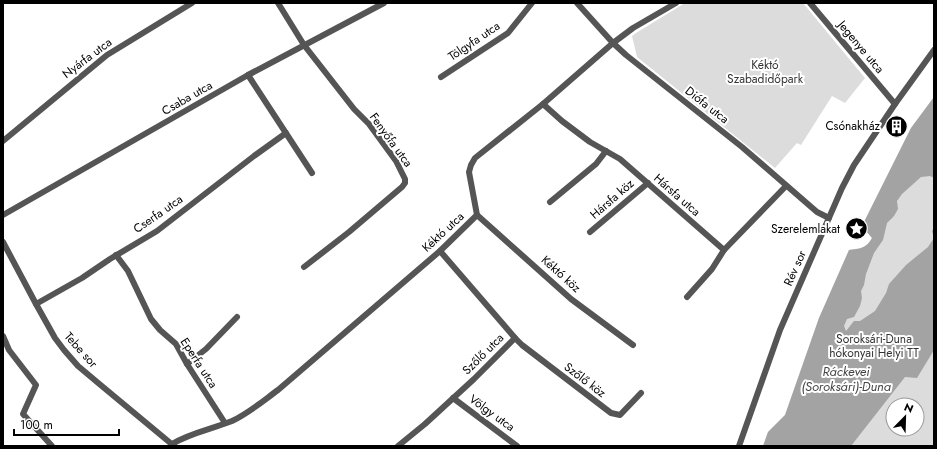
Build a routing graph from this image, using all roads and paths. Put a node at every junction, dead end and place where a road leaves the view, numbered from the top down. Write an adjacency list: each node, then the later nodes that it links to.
1 (192, 3): 16 (street, Nyárfa utca)
2 (278, 3): 9 (street)
3 (384, 3): 9 (street, Csaba utca)
4 (532, 3): 12 (street, Tölgyfa utca)
5 (577, 3): 8 (street, Diófa utca)
6 (676, 3): 8 (street, Kéktó utca)
7 (810, 3): 14 (street, Jegenye utca)
8 (613, 43): 13 (street, Kéktó utca); 20 (street, Diófa utca)
9 (304, 44): 11 (street, Csaba utca); 30 (street, Fenyőfa utca)
10 (934, 50): 14 (street, Rév sor)
11 (248, 74): 15 (street); 23 (street, Csaba utca)
12 (441, 77)
13 (543, 104): 17 (street, Hársfa utca); 22 (street, Kéktó utca)
14 (895, 104): 24 (street, Rév sor)
15 (286, 133): 18 (street); 29 (street, Cserfa utca)
16 (3, 142)
17 (606, 151): 19 (street, Hársfa utca); 21 (street)
18 (312, 173)
19 (648, 183): 25 (street, Hársfa köz); 27 (street, Hársfa utca)
20 (786, 186): 24 (street, Diófa utca); 27 (street)
21 (550, 202)
22 (477, 214): 28 (street, Kéktó utca); 36 (street, Kéktó köz)
23 (3, 215)
24 (829, 218): 45 (street, Rév sor)
25 (590, 232)
26 (3, 242): 32 (street, Tebe sor)
27 (724, 250): 31 (street)
28 (440, 251): 35 (street, Szőlő utca); 40 (street, Kéktó utca)
29 (116, 255): 32 (street, Cserfa utca); 37 (street, Eperfa utca)
30 (304, 267)
31 (687, 297)
32 (36, 304): 41 (street, Tebe sor)
33 (237, 317): 37 (street)
34 (3, 336): 42 (street)
35 (515, 338): 38 (street, Szőlő köz); 39 (street, Szőlő utca)
36 (633, 345)
37 (187, 364): 40 (street, Eperfa utca)
38 (641, 393)
39 (453, 398): 43 (street, Szőlő utca); 44 (street, Völgy utca)
40 (225, 423): 41 (street, Kéktó utca)
41 (173, 445)
42 (52, 446)
43 (398, 446)
44 (517, 446)
45 (739, 446)

